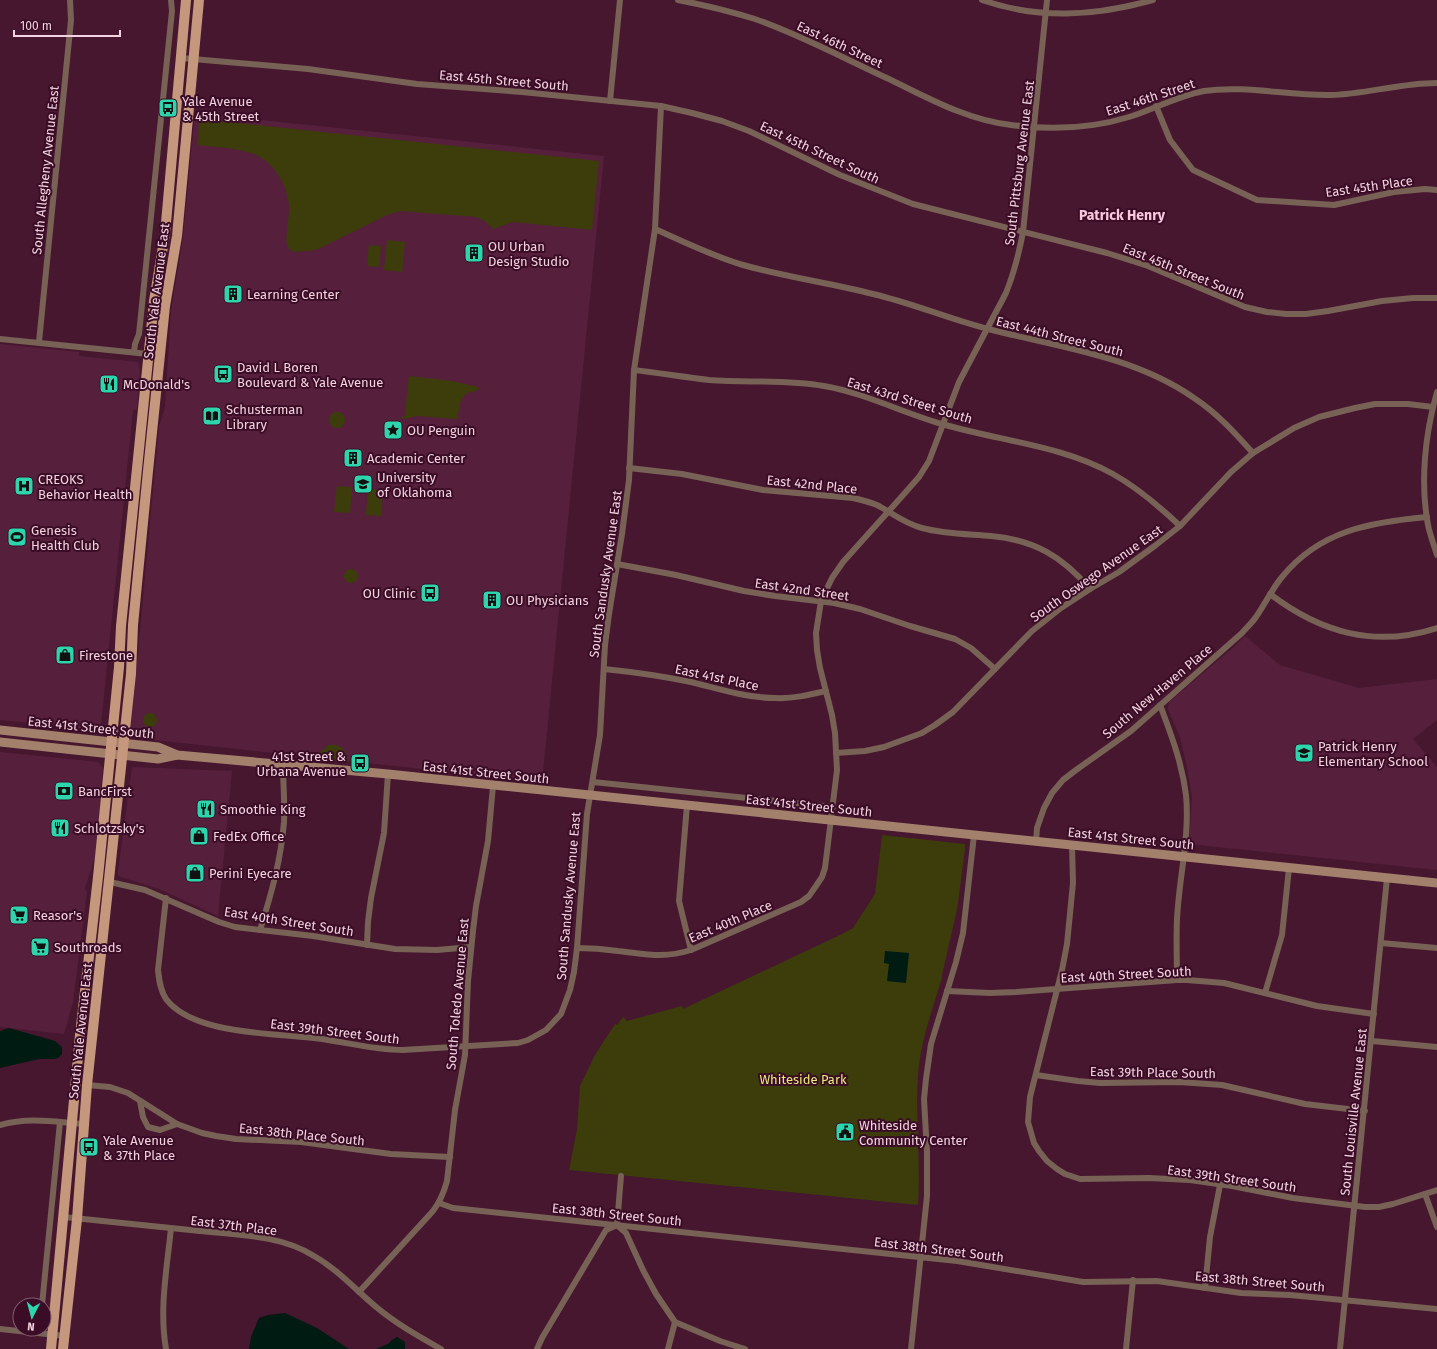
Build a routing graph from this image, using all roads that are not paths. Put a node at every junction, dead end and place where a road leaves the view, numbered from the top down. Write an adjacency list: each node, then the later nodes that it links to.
1 (70, 0): 26 (street, South Allegheny Avenue East)
2 (171, 0): 27 (street, South Yale Avenue East)
3 (186, 0): 11 (main road, South Yale Avenue East)
4 (199, 0): 12 (main road, South Yale Avenue East)
5 (620, 0): 14 (street)
6 (678, 0): 17 (street, East 46th Street)
7 (982, 0): 10 (street)
8 (1047, 0): 10 (street, South Pittsburg Avenue East)
9 (1153, 0): 10 (street)
10 (1046, 14): 17 (street, South Pittsburg Avenue East)
11 (181, 58): 12 (street, East 45th Street South); 18 (main road, South Yale Avenue East)
12 (193, 59): 14 (street, East 45th Street South); 19 (main road, South Yale Avenue East)
13 (1437, 83): 16 (street, East 46th Street)
14 (610, 101): 15 (street, East 45th Street South)
15 (661, 106): 21 (street, South Sandusky Avenue East); 22 (street, East 45th Street South)
16 (1156, 106): 17 (street, East 46th Street); 20 (street, East 45th Place)
17 (1035, 128): 22 (street, South Pittsburg Avenue East)
18 (173, 149): 19 (main road); 28 (main road, South Yale Avenue East)
19 (186, 150): 29 (main road, South Yale Avenue East)
20 (1437, 190)
21 (655, 229): 24 (street, East 44th Street South); 30 (street, South Sandusky Avenue East)
22 (1023, 232): 23 (street, East 45th Street South); 24 (street, South Pittsburg Avenue East)
23 (1437, 298)
24 (987, 329): 33 (street, South Pittsburg Avenue East); 34 (street, East 44th Street South)
25 (0, 339): 26 (street)
26 (39, 342): 27 (street)
27 (134, 352): 28 (street)
28 (148, 354): 29 (main road); 40 (main road, South Yale Avenue East)
29 (160, 356): 42 (main road, South Yale Avenue East)
30 (634, 370): 33 (street, East 43rd Street South); 35 (street, South Sandusky Avenue East)
31 (1437, 392): 32 (street)
32 (1433, 407): 34 (street); 37 (street)
33 (943, 425): 36 (street, South Pittsburg Avenue East); 38 (street, East 43rd Street South)
34 (1253, 453): 38 (street, South Oswego Avenue East)
35 (629, 468): 36 (street, East 42nd Place); 41 (street, South Sandusky Avenue East)
36 (888, 512): 43 (street, East 42nd Place); 45 (street, South Pittsburg Avenue East)
37 (1427, 516): 39 (street); 44 (street, South New Haven Place)
38 (1180, 526): 43 (street, South Oswego Avenue East)
39 (1437, 555)
40 (128, 564): 42 (main road); 52 (main road, South Yale Avenue East)
41 (617, 564): 45 (street, East 42nd Street); 48 (street, South Sandusky Avenue East)
42 (138, 582): 54 (main road, South Yale Avenue East)
43 (1090, 589): 47 (street, South Oswego Avenue East)
44 (1270, 594): 46 (street); 50 (street, South New Haven Place)
45 (821, 601): 47 (street, East 42nd Street); 49 (street, South Pittsburg Avenue East)
46 (1437, 628)
47 (995, 669): 55 (street, South Oswego Avenue East)
48 (604, 670): 49 (street, East 41st Place); 61 (street, South Sandusky Avenue East)
49 (826, 691): 55 (street, South Pittsburg Avenue East)
50 (1160, 705): 68 (street, South New Haven Place); 70 (street)
51 (0, 730): 52 (main road, East 41st Street South)
52 (111, 741): 54 (main road, East 41st Street South); 56 (main road, South Yale Avenue East)
53 (0, 742): 56 (main road, East 41st Street South)
54 (124, 743): 57 (main road, East 41st Street South); 58 (main road, South Yale Avenue East)
55 (836, 753): 65 (street, South Pittsburg Avenue East)
56 (110, 754): 58 (main road, East 41st Street South); 97 (main road, South Yale Avenue East)
57 (177, 754): 58 (main road, East 41st Street South); 59 (main road, East 41st Street South)
58 (122, 756): 73 (main road, South Yale Avenue East)
59 (283, 764): 60 (main road, East 41st Street South); 76 (street)
60 (388, 774): 62 (main road, East 41st Street South); 78 (street)
61 (593, 782): 63 (street, South Sandusky Avenue East); 65 (street, East 41st Street South)
62 (493, 786): 63 (main road, East 41st Street South); 79 (street, South Toledo Avenue East)
63 (590, 796): 64 (main road, East 41st Street South); 80 (street, South Sandusky Avenue East)
64 (687, 805): 66 (main road, East 41st Street South); 82 (street)
65 (833, 807): 66 (street, South Pittsburg Avenue East)
66 (831, 821): 67 (main road, East 41st Street South); 82 (street, East 40th Place)
67 (974, 835): 68 (main road, East 41st Street South); 85 (street)
68 (1036, 842): 69 (main road, East 41st Street South)
69 (1072, 845): 70 (main road, East 41st Street South); 84 (street)
70 (1184, 856): 71 (main road, East 41st Street South); 83 (street)
71 (1289, 868): 72 (main road, East 41st Street South); 86 (street)
72 (1387, 878): 74 (main road, East 41st Street South); 77 (street, South Louisville Avenue East)
73 (110, 882): 75 (street, East 40th Street South); 93 (main road, South Yale Avenue East)
74 (1437, 883)
75 (166, 898): 76 (street, East 40th Street South); 90 (street, East 39th Street South)
76 (260, 930): 78 (street, East 40th Street South)
77 (1381, 943): 81 (street); 87 (street, South Louisville Avenue East)
78 (367, 945): 79 (street, East 40th Street South)
79 (471, 947): 90 (street, South Toledo Avenue East)
80 (577, 948): 82 (street, East 40th Place); 89 (street, South Sandusky Avenue East)
81 (1437, 948)
82 (691, 950)
83 (1176, 980): 84 (street, East 40th Street South); 86 (street, East 40th Street South)
84 (1057, 988): 85 (street, East 40th Street South); 92 (street)
85 (947, 991): 113 (street)
86 (1265, 994): 87 (street, East 40th Street South)
87 (1374, 1014): 88 (street, South Louisville Avenue East)
88 (1372, 1041): 91 (street); 95 (street, South Louisville Avenue East)
89 (518, 1043): 90 (street, East 39th Street South)
90 (466, 1046): 101 (street, South Toledo Avenue East)
91 (1437, 1047)
92 (1036, 1075): 95 (street, East 39th Place South); 103 (street, East 39th Street South)
93 (87, 1084): 94 (street, East 38th Place South); 98 (main road, South Yale Avenue East)
94 (140, 1100): 99 (street, East 38th Place South); 99 (street)
95 (1365, 1111): 107 (street, South Louisville Avenue East)
96 (60, 1122): 97 (street); 100 (street); 117 (street)
97 (72, 1123): 98 (street); 108 (main road, South Yale Avenue East)
98 (84, 1124): 109 (main road, South Yale Avenue East)
99 (177, 1124): 101 (street, East 38th Place South)
100 (0, 1125)
101 (450, 1157): 106 (street, South Toledo Avenue East)
102 (621, 1176): 110 (street)
103 (1220, 1185): 107 (street, East 39th Street South); 115 (street)
104 (1437, 1190): 105 (street, East 39th Street South)
105 (1425, 1194): 107 (street, East 39th Street South); 111 (street)
106 (439, 1203): 110 (street, East 38th Street South); 116 (street)
107 (1355, 1206): 118 (street, South Louisville Avenue East)
108 (64, 1217): 109 (street, East 37th Place); 123 (main road, South Yale Avenue East)
109 (77, 1218): 112 (street, East 37th Place); 124 (main road, South Yale Avenue East)
110 (617, 1225): 113 (street, East 38th Street South); 120 (street); 130 (street)
111 (1437, 1227)
112 (171, 1228): 116 (street, East 37th Place); 128 (street)
113 (921, 1257): 114 (street, East 38th Street South); 133 (street)
114 (1133, 1280): 115 (street, East 38th Street South); 134 (street)
115 (1205, 1288): 118 (street, East 38th Street South)
116 (359, 1292): 129 (street, East 37th Place)
117 (43, 1297)
118 (1346, 1300): 119 (street, East 38th Street South); 135 (street, South Louisville Avenue East)
119 (1437, 1309)
120 (675, 1322): 131 (street); 132 (street)
121 (0, 1329): 122 (street)
122 (12, 1330)
123 (52, 1334): 124 (street)
124 (65, 1336): 127 (main road, South Yale Avenue East)
125 (52, 1337): 126 (main road, South Yale Avenue East)
126 (51, 1349)
127 (63, 1349)
128 (166, 1349)
129 (441, 1349)
130 (537, 1349)
131 (668, 1349)
132 (744, 1349)
133 (911, 1349)
134 (1126, 1349)
135 (1340, 1349)

